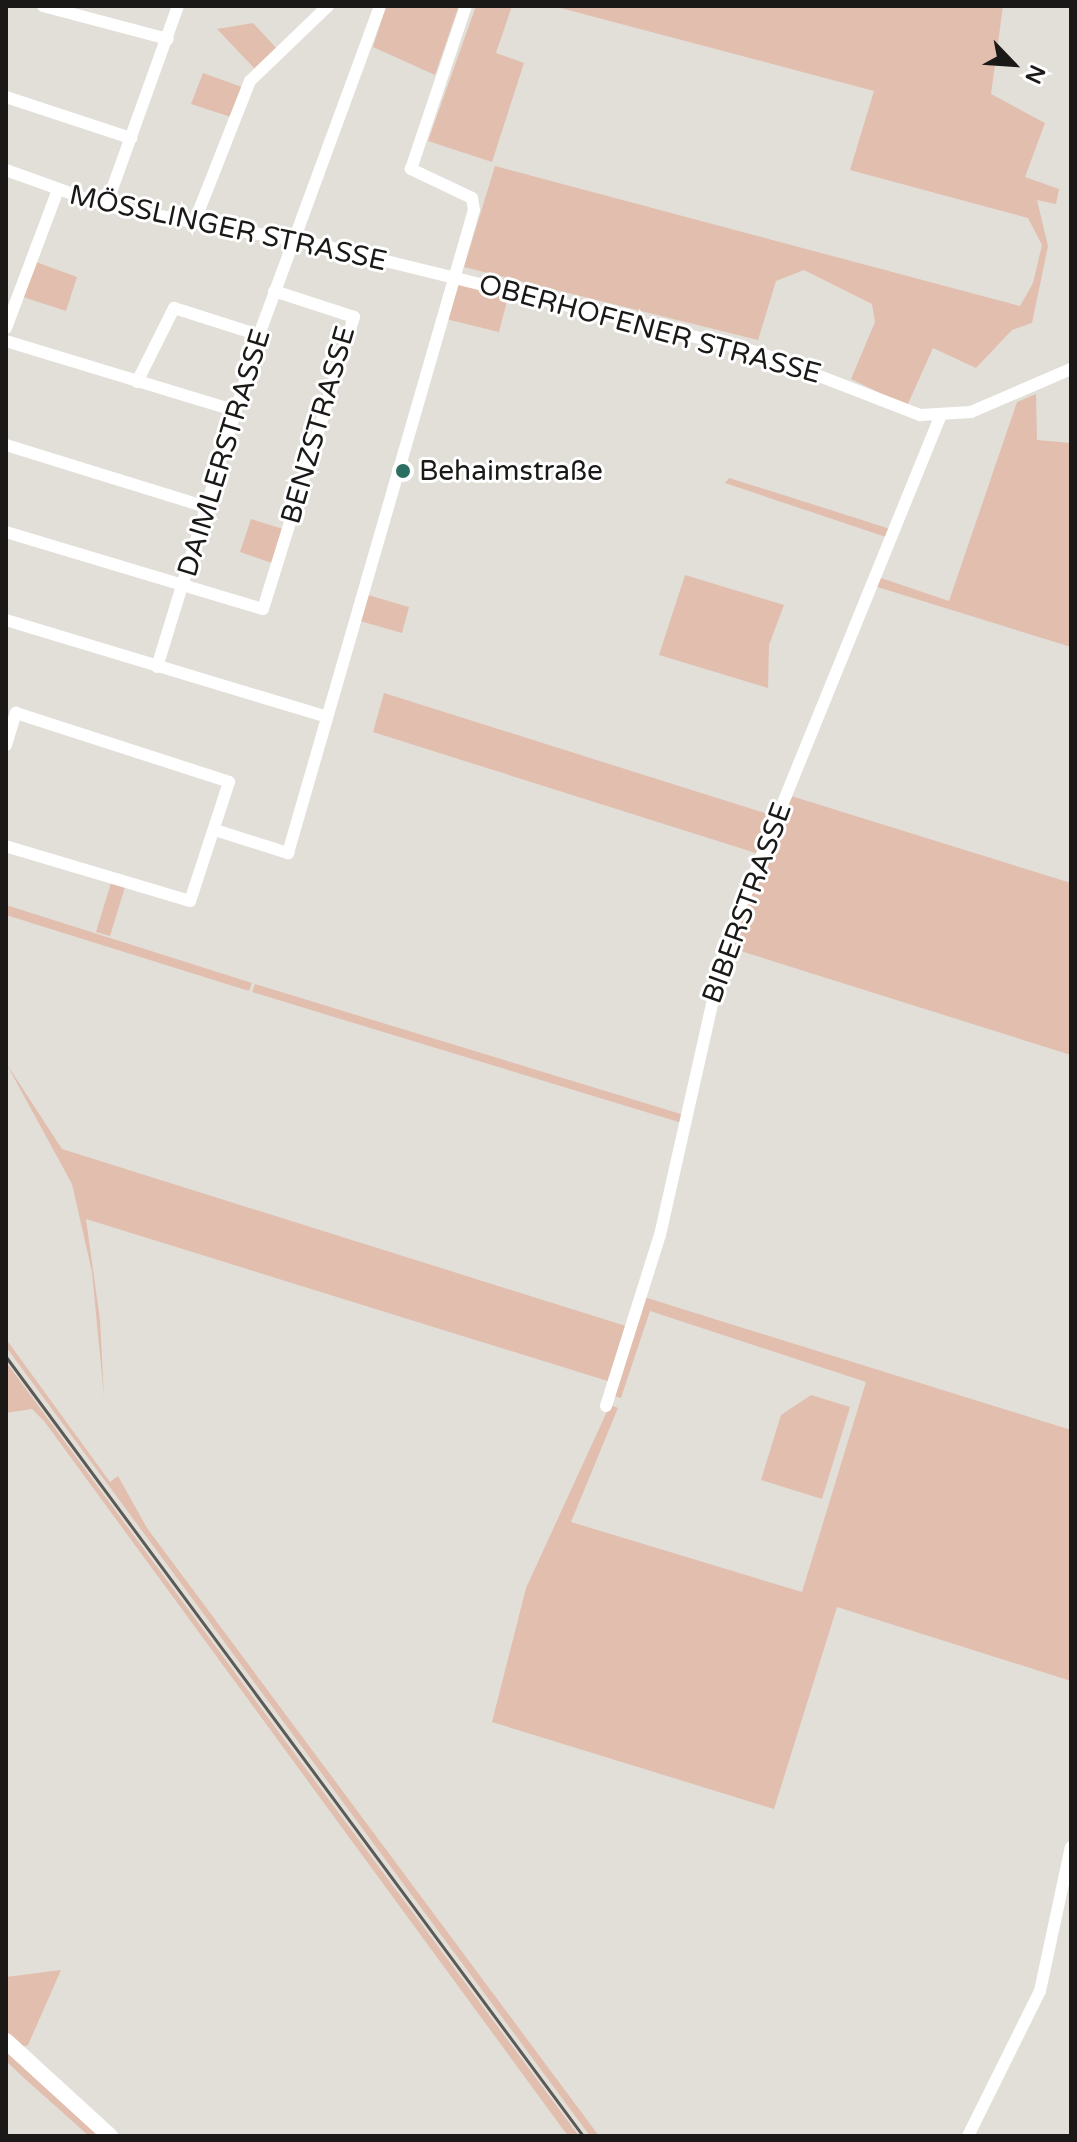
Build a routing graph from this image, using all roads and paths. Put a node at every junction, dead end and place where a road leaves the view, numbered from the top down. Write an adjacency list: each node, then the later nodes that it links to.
1 (43, 6): 6 (street)
2 (178, 6): 6 (street)
3 (328, 6): 12 (street)
4 (380, 6): 13 (street, DAIMLERSTRASSE)
5 (466, 6): 14 (street)
6 (168, 39): 8 (street)
7 (6, 97): 8 (street)
8 (131, 138): 11 (street)
9 (6, 170): 10 (street, MÖSSLINGER STRASSE)
10 (57, 192): 11 (street, MÖSSLINGER STRASSE); 16 (street)
11 (106, 206): 12 (street, MÖSSLINGER STRASSE)
12 (194, 223): 13 (street, MÖSSLINGER STRASSE)
13 (293, 240): 14 (street, MÖSSLINGER STRASSE); 15 (street, DAIMLERSTRASSE)
14 (453, 277): 23 (street, OBERHOFENER STRASSE); 30 (street)
15 (274, 291): 18 (street, DAIMLERSTRASSE); 27 (street, BENZSTRASSE)
16 (12, 295): 17 (street)
17 (6, 328)
18 (259, 335): 21 (street); 22 (street, DAIMLERSTRASSE)
19 (6, 341): 21 (street)
20 (1071, 369): 23 (street, OBERHOFENER STRASSE)
21 (137, 382): 22 (street)
22 (236, 411): 25 (street, DAIMLERSTRASSE)
23 (940, 417): 34 (street, BIBERSTRASSE)
24 (6, 445): 25 (street)
25 (206, 507): 27 (street, DAIMLERSTRASSE)
26 (6, 532): 27 (street)
27 (183, 585): 29 (street, DAIMLERSTRASSE)
28 (6, 620): 29 (street)
29 (157, 667): 30 (street)
30 (327, 717): 32 (street)
31 (6, 745): 32 (street)
32 (215, 830): 33 (street)
33 (6, 846)
34 (606, 1406)
35 (1071, 1847): 38 (street)
36 (6, 2041): 37 (main road)
37 (110, 2136)
38 (968, 2136)

